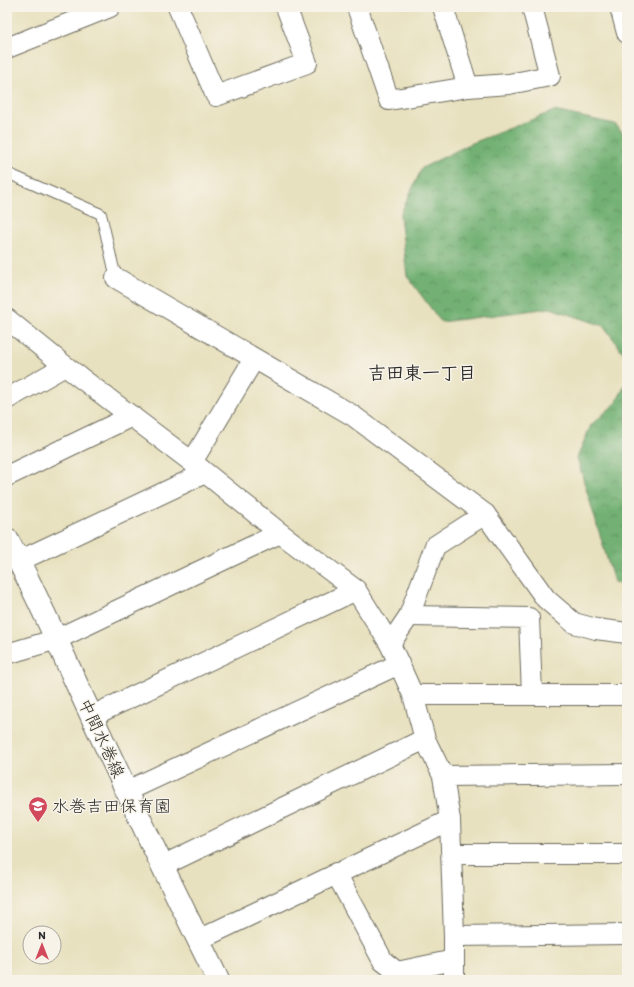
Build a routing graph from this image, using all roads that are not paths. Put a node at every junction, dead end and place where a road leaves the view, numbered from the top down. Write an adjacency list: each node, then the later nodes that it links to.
1 (110, 7): 9 (street)
2 (178, 7): 3 (street)
3 (286, 7)
4 (357, 7): 10 (street)
5 (443, 7): 10 (street)
6 (532, 7): 10 (street)
7 (620, 7): 8 (street)
8 (627, 33)
9 (7, 48)
10 (468, 87)
11 (7, 173): 12 (lane)
12 (116, 278): 14 (street)
13 (7, 319): 15 (street)
14 (254, 359): 18 (street); 20 (street)
15 (65, 366): 16 (street); 17 (street)
16 (7, 399)
17 (132, 416): 18 (street); 19 (street)
18 (199, 468): 21 (street); 23 (street)
19 (7, 476)
20 (485, 514): 25 (street); 26 (street)
21 (280, 533): 24 (street); 27 (street)
22 (7, 539): 23 (main road, 中間水巻線)
23 (19, 561): 27 (main road, 中間水巻線)
24 (356, 590): 28 (street); 34 (street)
25 (409, 616): 28 (street); 31 (street)
26 (627, 633)
27 (57, 639): 29 (street); 34 (main road, 中間水巻線)
28 (390, 644): 30 (street)
29 (7, 654)
30 (399, 664): 32 (street); 38 (street)
31 (532, 694): 32 (street); 33 (street)
32 (413, 695): 35 (street)
33 (627, 695)
34 (92, 716): 38 (main road, 中間水巻線)
35 (425, 739): 37 (street); 42 (street)
36 (627, 774): 37 (street)
37 (443, 776): 39 (street)
38 (127, 791): 42 (main road, 中間水巻線)
39 (450, 820): 40 (street); 43 (street)
40 (452, 854): 41 (street); 45 (street)
41 (627, 854)
42 (162, 866): 46 (main road, 中間水巻線)
43 (336, 873): 46 (street); 47 (street)
44 (627, 934): 45 (street)
45 (454, 936): 47 (street)
46 (198, 940): 48 (main road, 中間水巻線)
47 (454, 960): 49 (street)
48 (218, 980)
49 (454, 980)

